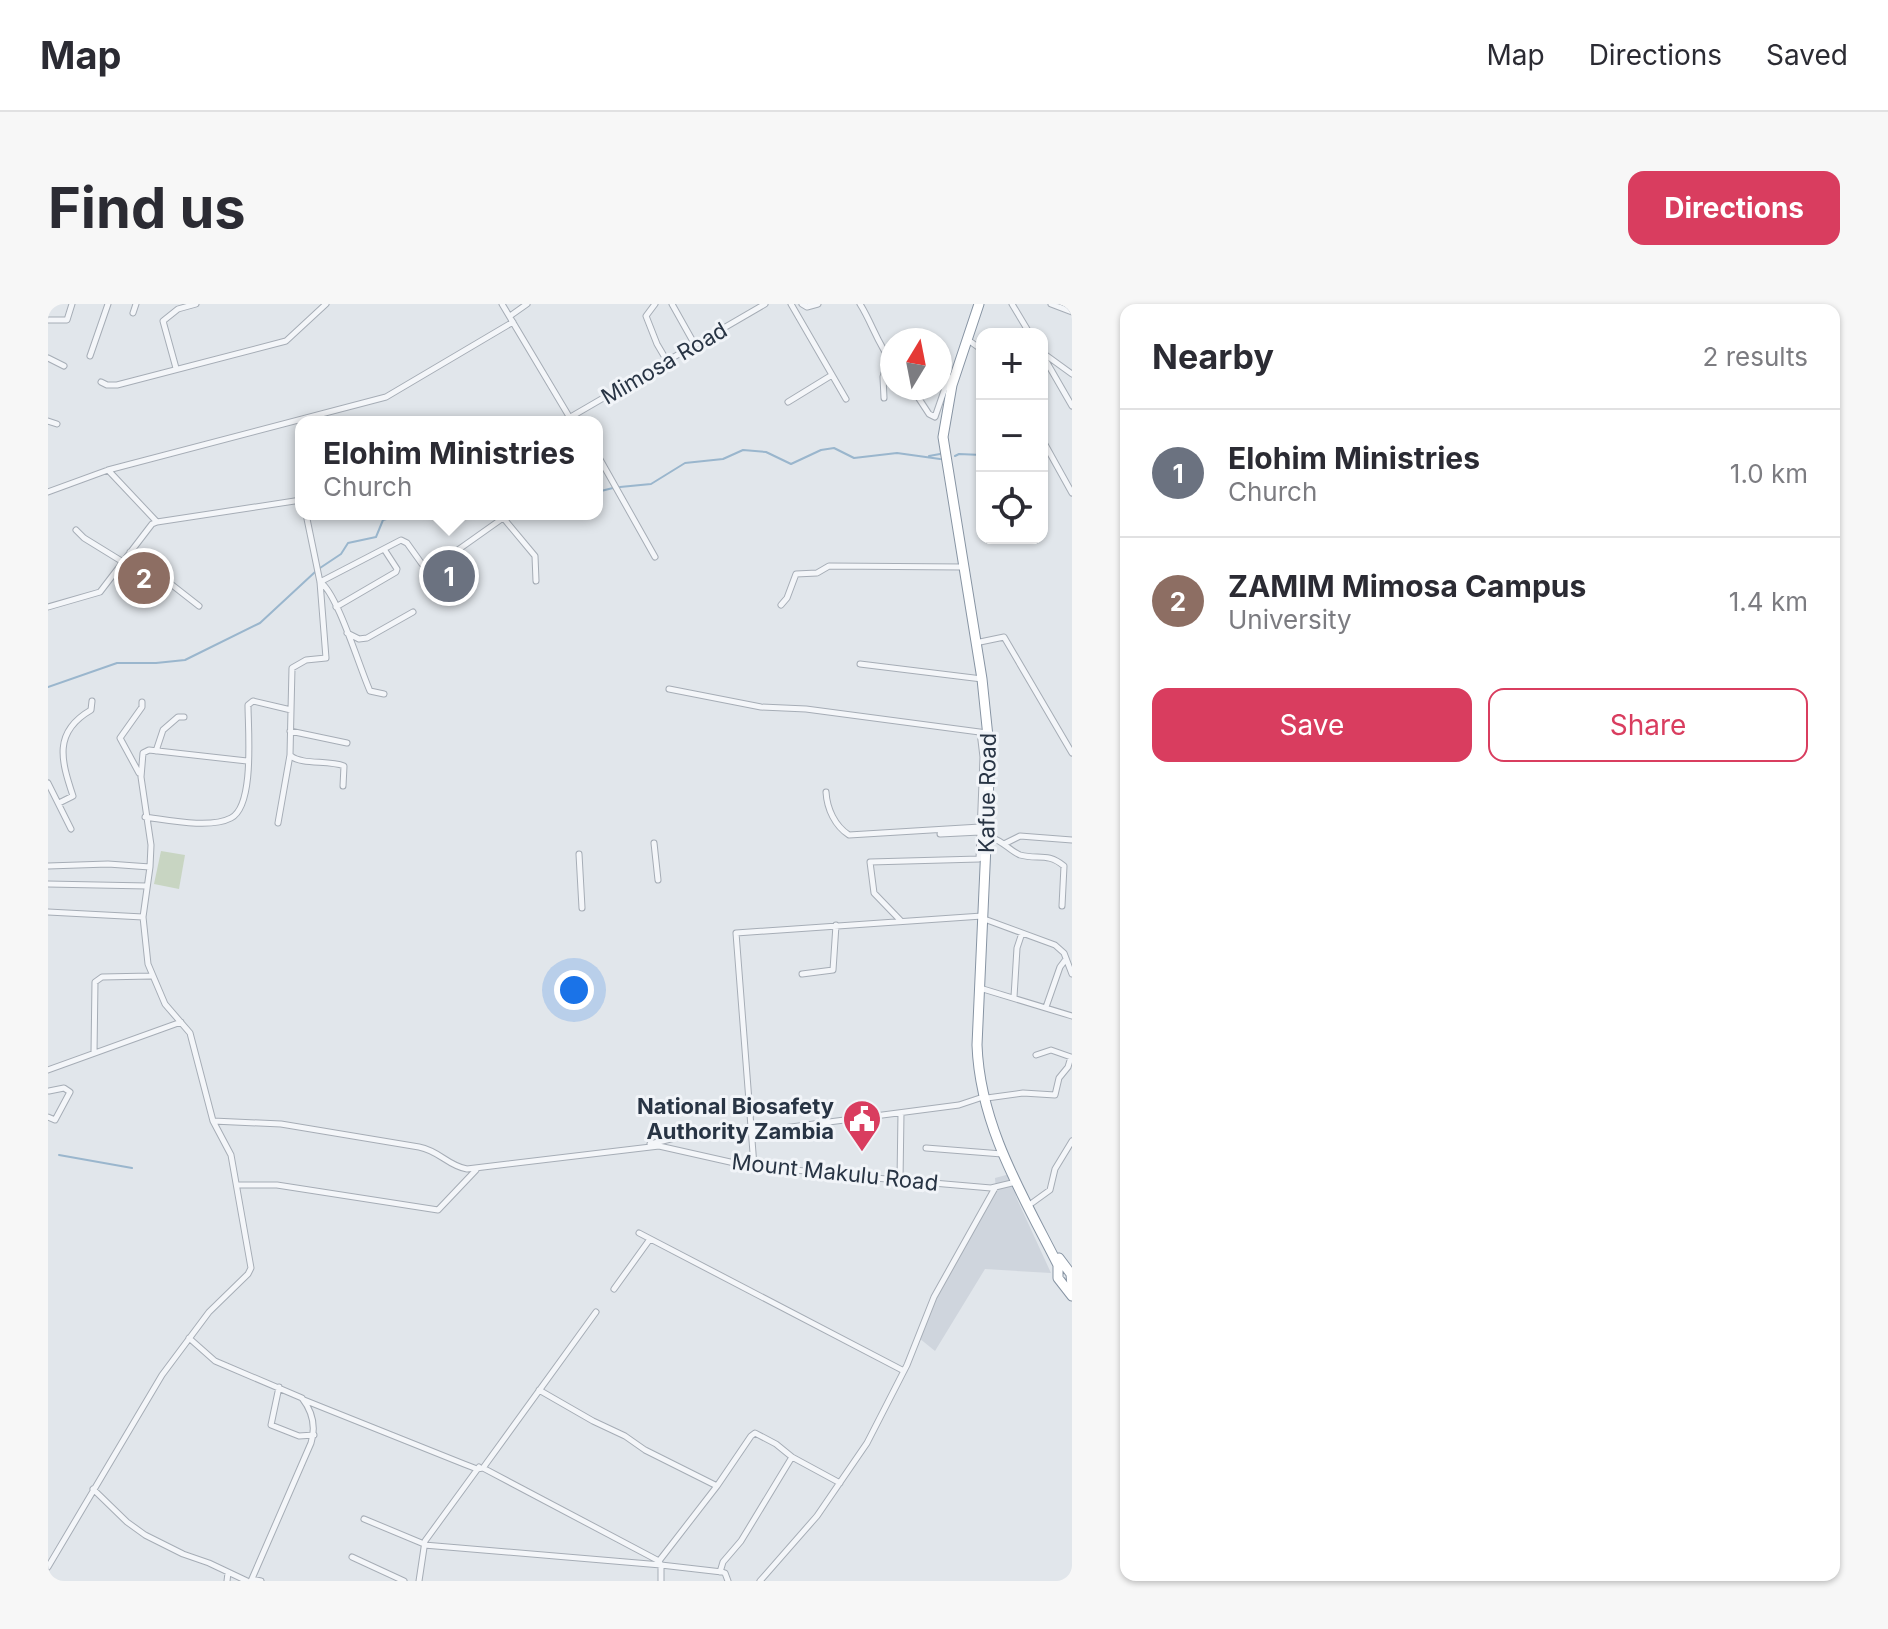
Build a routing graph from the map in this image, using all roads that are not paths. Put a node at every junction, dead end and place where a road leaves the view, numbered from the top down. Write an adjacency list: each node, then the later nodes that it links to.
1 (72, 304): 21 (street)
2 (108, 304): 27 (street)
3 (136, 304): 19 (street)
4 (196, 304): 33 (street)
5 (326, 304): 33 (street)
6 (502, 304): 20 (street)
7 (527, 304): 20 (street)
8 (655, 304): 30 (street)
9 (672, 304): 25 (street)
10 (765, 304): 25 (street, Mimosa Road)
11 (791, 304): 36 (street)
12 (802, 304): 13 (street)
13 (818, 304)
14 (860, 304): 23 (street)
15 (982, 304): 24 (highway, Kafue Road); 34 (highway, Kafue Road)
16 (1012, 304): 22 (street)
17 (1051, 304): 18 (street)
18 (1072, 312)
19 (133, 313)
20 (511, 319): 44 (street); 45 (street)
21 (48, 320)
22 (1026, 328)
23 (880, 341)
24 (971, 342): 26 (street); 77 (highway, Kafue Road)
25 (695, 345): 30 (street, Mimosa Road)
26 (976, 346)
27 (90, 356)
28 (1048, 357): 35 (street)
29 (48, 358): 32 (street)
30 (667, 361): 45 (street, Mimosa Road)
31 (1048, 364): 43 (street)
32 (64, 366)
33 (176, 368): 38 (street)
34 (956, 374): 37 (street); 67 (highway, Kafue Road)
35 (1072, 374)
36 (832, 375): 39 (street); 42 (street)
37 (952, 378)
38 (101, 382)
39 (846, 399)
40 (920, 400): 41 (street)
41 (941, 400)
42 (788, 402)
43 (1072, 406)
44 (314, 416)
45 (572, 416)
46 (48, 421): 48 (street)
47 (295, 421): 51 (street)
48 (57, 424)
49 (1048, 450): 53 (street)
50 (603, 465): 62 (street)
51 (108, 470): 52 (street); 58 (street)
52 (48, 492)
53 (1072, 493)
54 (295, 501): 58 (street)
55 (307, 520): 70 (street)
56 (496, 520): 68 (street)
57 (505, 520): 69 (street)
58 (157, 522): 61 (street)
59 (76, 530): 63 (street)
60 (384, 549): 64 (street); 70 (street); 74 (street)
61 (130, 552): 63 (street); 72 (street)
62 (655, 557)
63 (123, 562): 73 (street)
64 (422, 564)
65 (817, 566): 66 (street)
66 (826, 567): 67 (street); 71 (street)
67 (963, 567): 79 (highway, Kafue Road)
68 (457, 572)
69 (536, 581)
70 (320, 582): 74 (street); 84 (street)
71 (781, 605)
72 (199, 606)
73 (48, 607)
74 (336, 607): 76 (street)
75 (413, 612): 76 (street)
76 (347, 632): 81 (street)
77 (980, 642): 90 (street); 101 (highway, Kafue Road)
78 (860, 664): 79 (street)
79 (982, 679): 87 (highway, Kafue Road)
80 (669, 689): 87 (street)
81 (384, 694)
82 (92, 701): 97 (street)
83 (142, 702): 93 (street)
84 (291, 710): 86 (street); 92 (street)
85 (184, 717): 89 (street)
86 (290, 731): 88 (street); 91 (street)
87 (984, 732): 101 (highway, Kafue Road)
88 (347, 743)
89 (156, 751): 92 (street); 93 (street)
90 (1072, 753)
91 (290, 755): 95 (street); 99 (street)
92 (247, 761): 98 (street)
93 (141, 777): 98 (street)
94 (48, 783): 97 (street)
95 (343, 786)
96 (826, 792): 101 (street)
97 (59, 803): 100 (street)
98 (145, 817): 108 (street)
99 (278, 823)
100 (71, 829)
101 (984, 831): 103 (street); 105 (street); 116 (highway, Kafue Road); 117 (street)
102 (1072, 840): 105 (street)
103 (865, 842)
104 (654, 843): 109 (street)
105 (1004, 844): 112 (street)
106 (579, 854): 113 (street)
107 (48, 866): 108 (street)
108 (150, 867): 111 (street)
109 (658, 880)
110 (48, 884): 111 (street)
111 (147, 886): 115 (street)
112 (1062, 906)
113 (582, 908)
114 (48, 912): 115 (street)
115 (143, 917): 123 (street)
116 (985, 918): 117 (street); 119 (street); 124 (highway, Kafue Road); 134 (highway, Kafue Road)
117 (902, 922): 118 (street)
118 (836, 925): 121 (street); 138 (street)
119 (1022, 933): 120 (street); 125 (street)
120 (1066, 958): 122 (street); 126 (street)
121 (802, 974)
122 (1072, 974)
123 (151, 976): 128 (street); 129 (street)
124 (983, 989): 125 (street); 134 (highway, Kafue Road)
125 (1014, 997): 126 (street)
126 (1046, 1007): 127 (street)
127 (1072, 1016)
128 (182, 1022): 129 (street); 137 (street)
129 (94, 1053): 132 (street)
130 (1036, 1055): 131 (street)
131 (1071, 1057): 134 (street)
132 (48, 1070)
133 (48, 1091): 136 (street)
134 (985, 1097): 135 (street); 142 (highway, Kafue Road); 149 (highway, Kafue Road)
135 (901, 1113): 138 (street); 145 (street)
136 (48, 1117)
137 (213, 1121): 144 (street, Mount Makulu Road); 147 (street)
138 (753, 1130): 140 (street); 143 (street)
139 (1072, 1141): 149 (street)
140 (645, 1146): 143 (street, Mount Makulu Road); 144 (street, Mount Makulu Road)
141 (926, 1148): 142 (street)
142 (1002, 1154): 146 (highway, Kafue Road)
143 (754, 1166): 145 (street, Mount Makulu Road)
144 (477, 1169): 147 (street)
145 (900, 1180): 148 (street, Mount Makulu Road)
146 (1016, 1182): 148 (street, Mount Makulu Road); 152 (highway, Kafue Road)
147 (237, 1185): 156 (street)
148 (995, 1188): 157 (street)
149 (1032, 1203): 152 (highway, Kafue Road)
150 (639, 1233): 151 (street)
151 (650, 1239): 153 (street); 157 (street)
152 (1068, 1277): 154 (highway, Kafue Road)
153 (614, 1289)
154 (1072, 1296)
155 (596, 1312): 159 (street)
156 (189, 1338): 158 (street); 166 (street)
157 (904, 1371): 164 (street)
158 (279, 1387): 160 (street); 161 (street)
159 (539, 1390): 163 (street); 165 (street)
160 (304, 1400): 161 (street); 163 (street)
161 (314, 1435): 174 (street)
162 (792, 1457): 164 (street); 165 (street); 172 (street)
163 (480, 1468): 168 (street); 170 (street)
164 (840, 1483): 181 (street)
165 (717, 1486): 170 (street)
166 (93, 1489): 171 (street); 173 (street)
167 (364, 1519): 168 (street)
168 (424, 1544): 170 (street); 178 (street)
169 (352, 1557): 177 (street)
170 (660, 1563): 172 (street); 179 (street)
171 (48, 1567)
172 (720, 1572): 180 (street)
173 (228, 1573): 174 (street); 175 (street)
174 (250, 1580): 176 (street)
175 (227, 1581)
176 (261, 1581)
177 (404, 1581)
178 (419, 1581)
179 (661, 1581)
180 (728, 1581)
181 (760, 1581)

